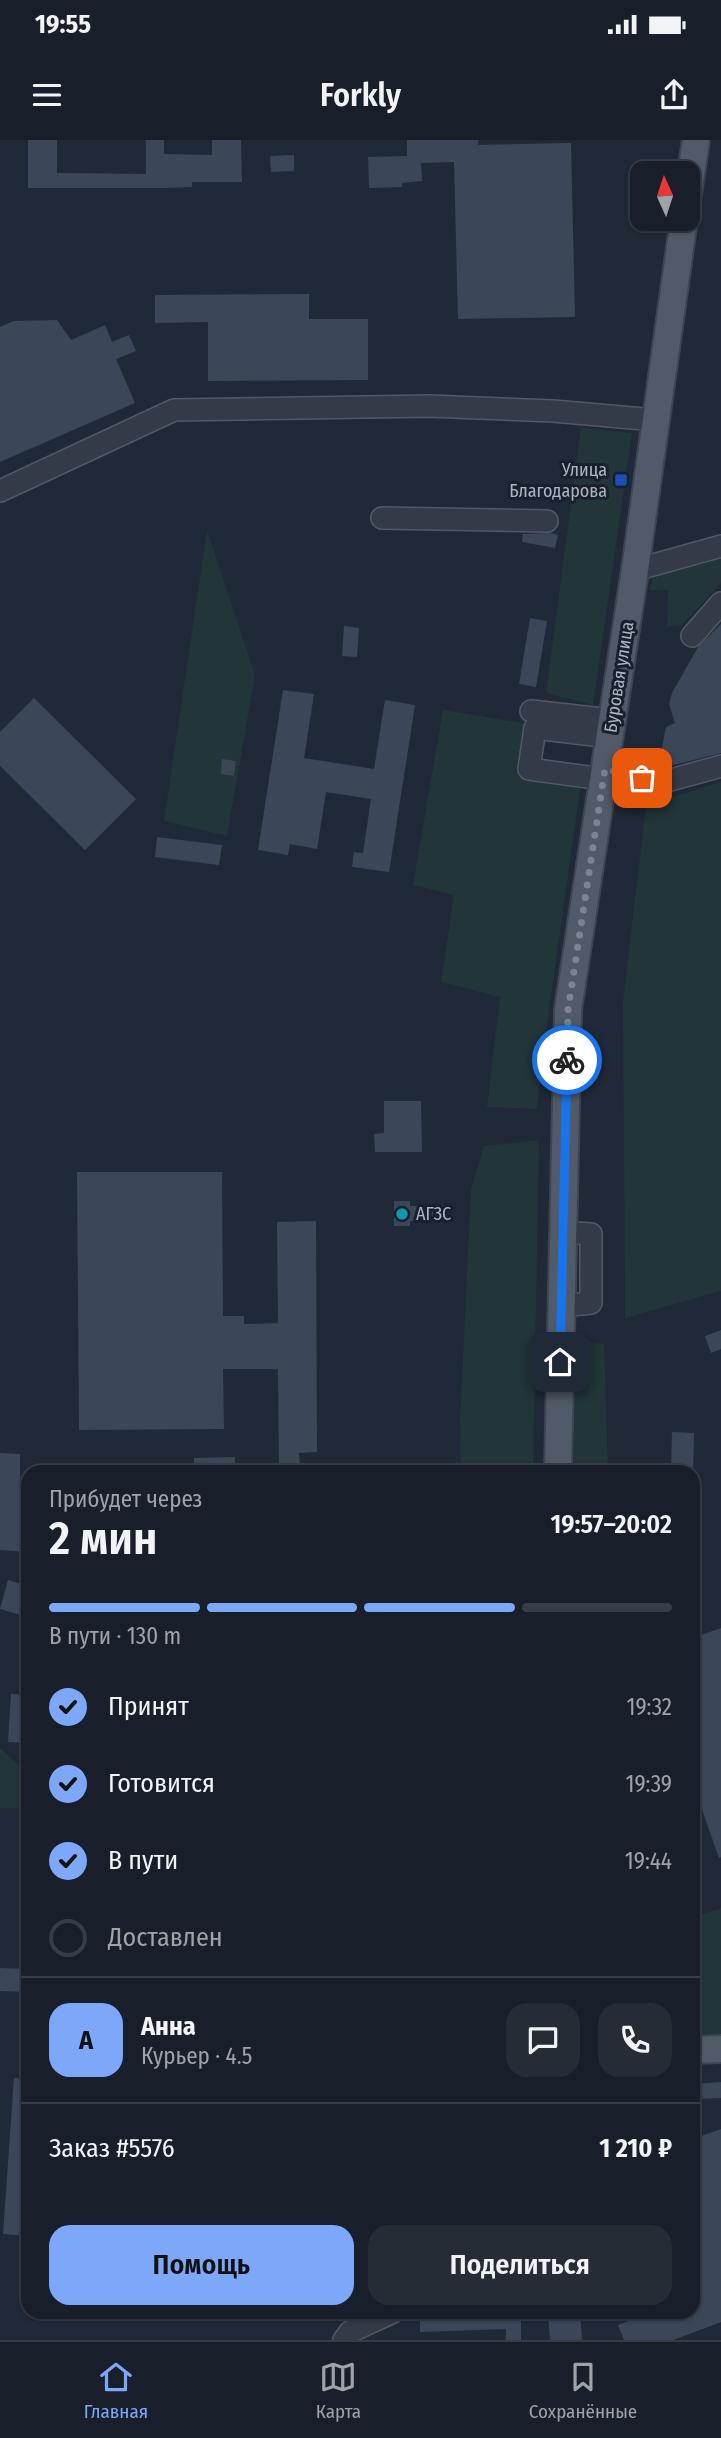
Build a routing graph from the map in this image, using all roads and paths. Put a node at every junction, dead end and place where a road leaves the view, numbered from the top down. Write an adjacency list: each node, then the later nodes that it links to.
1 (696, 140): 2 (main road)
2 (693, 161)
3 (682, 231): 4 (main road, Буровая улица)
4 (655, 420): 5 (street); 9 (main road, Буровая улица)
5 (0, 491)
6 (382, 518): 7 (street)
7 (547, 521)
8 (721, 546): 9 (street)
9 (635, 570): 13 (main road, Буровая улица)
10 (721, 603): 11 (street)
11 (692, 636)
12 (531, 710): 13 (street)
13 (611, 729): 15 (main road, Буровая улица); 15 (street)
14 (721, 766): 15 (street)
15 (604, 774): 16 (main road, Буровая улица)
16 (558, 1465)
17 (721, 2049): 18 (main road)
18 (700, 2050)
19 (378, 2319): 20 (street)
20 (344, 2340)

